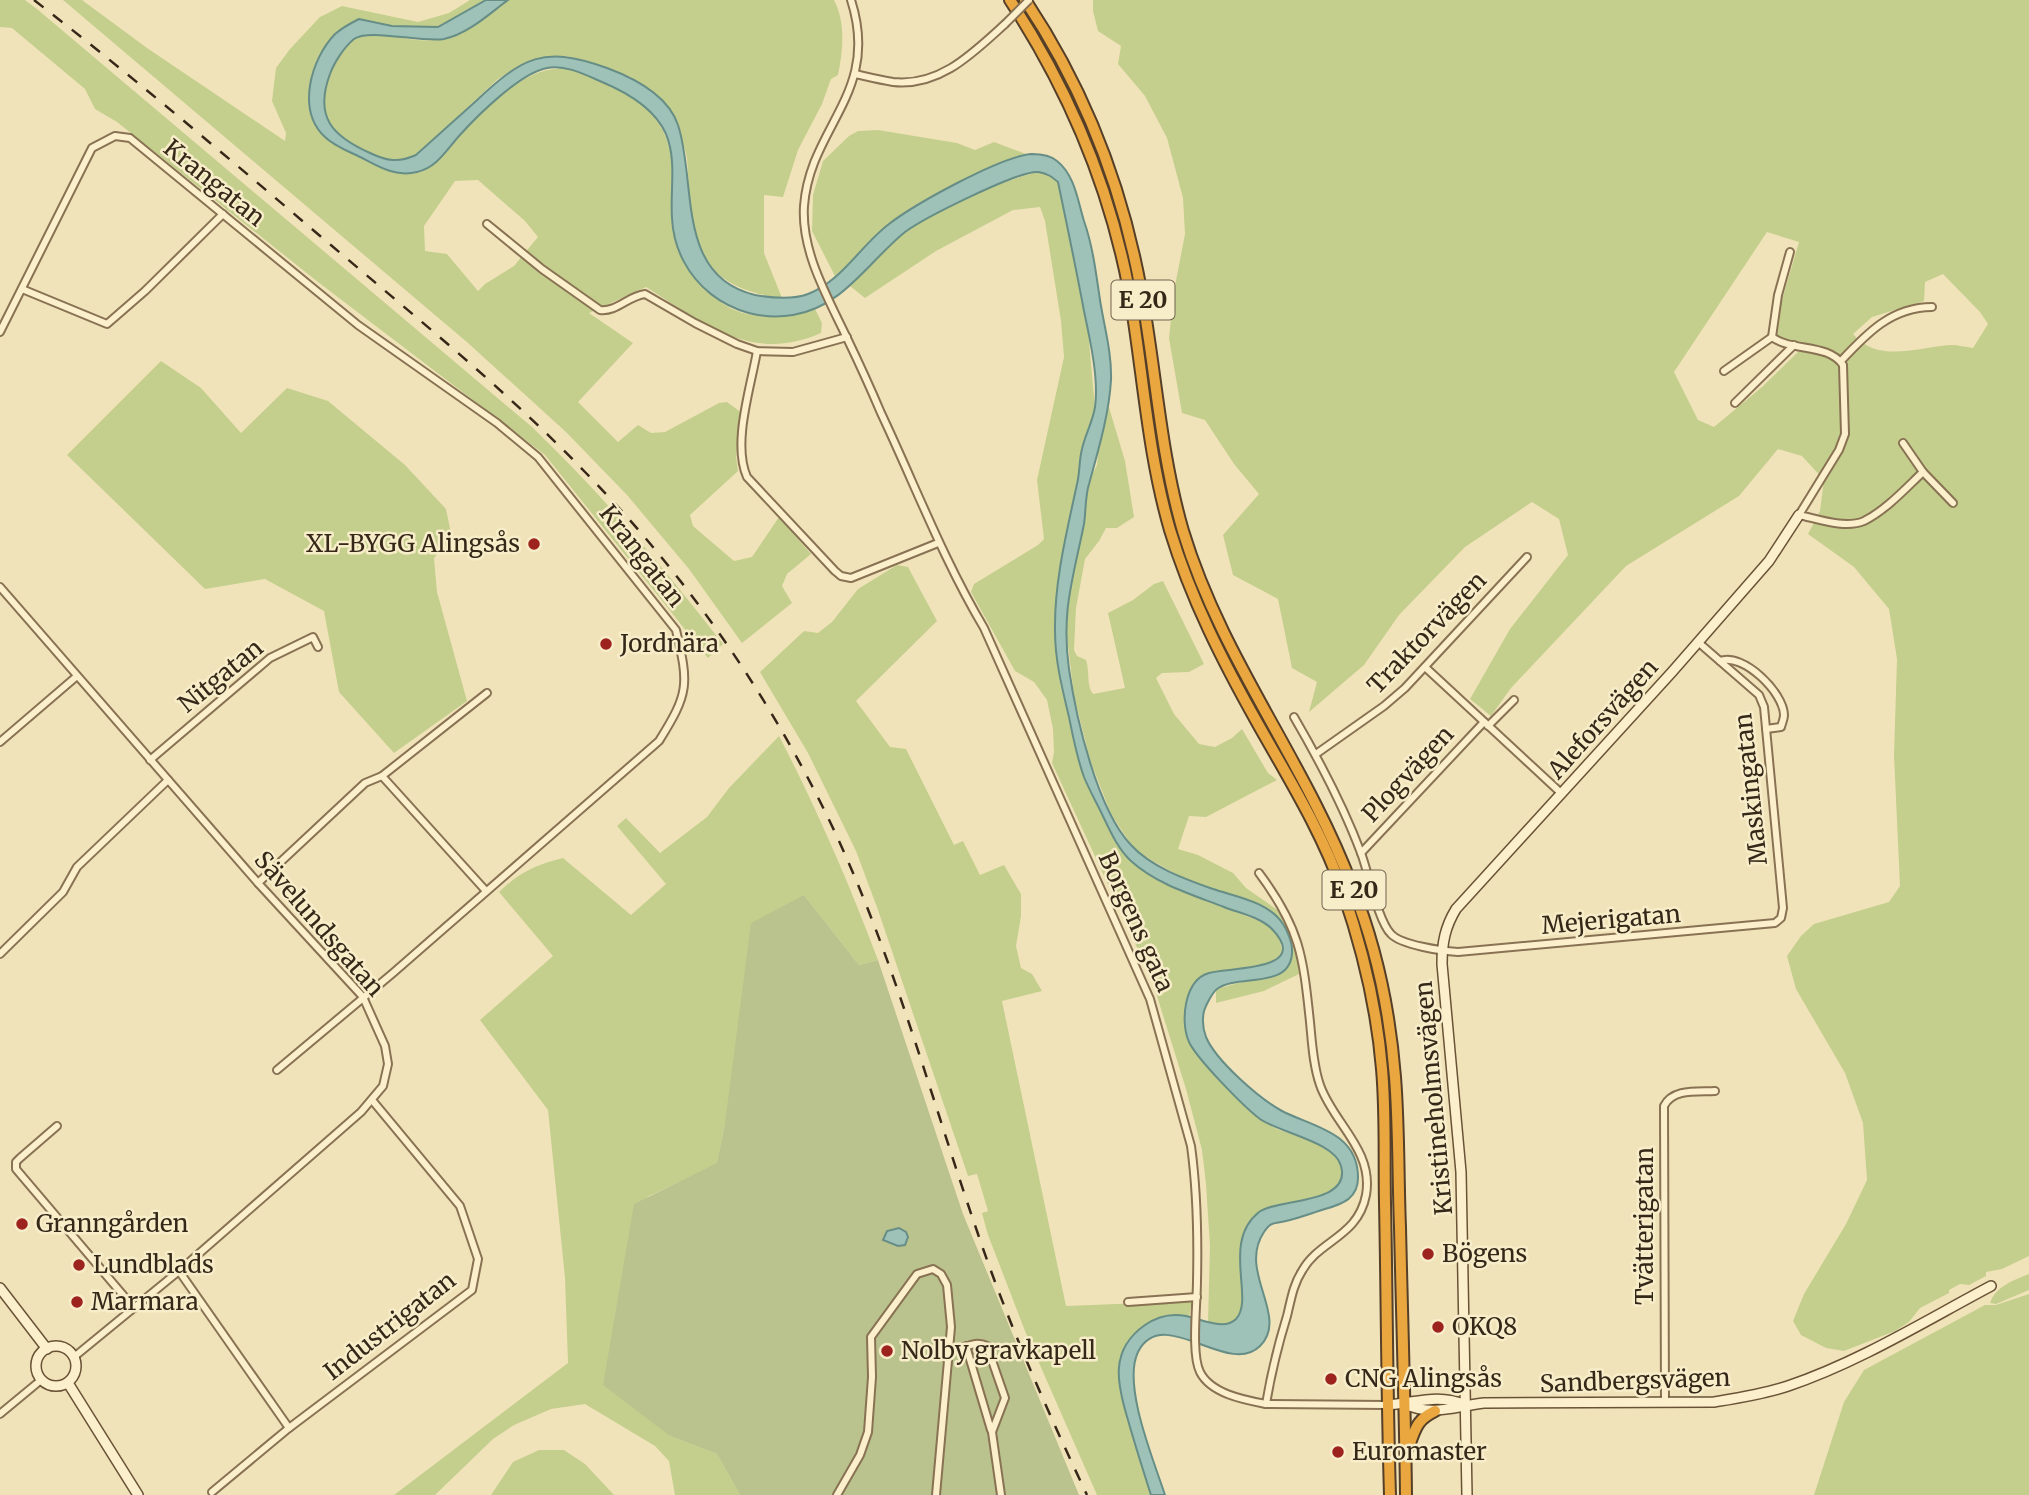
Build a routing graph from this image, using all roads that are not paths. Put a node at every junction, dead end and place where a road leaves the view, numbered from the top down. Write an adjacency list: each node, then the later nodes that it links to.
1 (851, 0): 4 (street, Borgens gata)
2 (1010, 0): 68 (highway, E 20)
3 (1027, 0): 4 (street, bridge); 66 (highway, E 20)
4 (855, 74): 11 (street, Borgens gata)
5 (223, 214): 8 (street); 8 (street, Krangatan); 44 (street, Krangatan)
6 (488, 224): 14 (street)
7 (1790, 252): 12 (street)
8 (22, 289): 10 (street)
9 (1932, 307): 15 (street)
10 (0, 332)
11 (847, 337): 14 (street); 22 (street, Borgens gata)
12 (1772, 337): 13 (street); 16 (street)
13 (1794, 345): 15 (street); 17 (street)
14 (757, 351): 22 (street)
15 (1841, 361): 21 (street, Aleforsvägen)
16 (1724, 372)
17 (1735, 403)
18 (1903, 443): 19 (street)
19 (1923, 472): 20 (street); 21 (street)
20 (1953, 503)
21 (1799, 515): 25 (street, Aleforsvägen)
22 (938, 543): 56 (street, Borgens gata)
23 (1527, 557): 28 (street, Traktorvägen)
24 (0, 587): 29 (street, Sävelundsgatan)
25 (1698, 642): 27 (street, Maskingatan); 40 (street, Aleforsvägen)
26 (318, 646): 37 (street, Nitgatan)
27 (1720, 661): 34 (street, Maskingatan); 34 (street)
28 (1425, 667): 33 (street); 36 (street, Traktorvägen)
29 (77, 676): 35 (street); 37 (street, Sävelundsgatan)
30 (487, 694): 38 (street)
31 (1514, 700): 33 (street, Plogvägen)
32 (1294, 716): 36 (street)
33 (1486, 724): 40 (street); 41 (street, Plogvägen)
34 (1766, 729): 45 (street, Maskingatan)
35 (0, 742)
36 (1316, 754): 41 (street)
37 (150, 760): 39 (street, Sävelundsgatan)
38 (382, 776): 43 (street); 44 (street)
39 (168, 780): 43 (street, Sävelundsgatan); 47 (street)
40 (1561, 793): 46 (street, Aleforsvägen)
41 (1361, 853): 46 (street, Mejerigatan)
42 (1259, 873): 67 (street)
43 (258, 883): 48 (street, Sävelundsgatan)
44 (486, 891): 48 (street, Krangatan)
45 (1781, 918): 46 (street, Mejerigatan)
46 (1442, 950): 69 (street, Kristineholmsvägen)
47 (0, 954)
48 (363, 997): 49 (street, Krangatan); 51 (street, Sävelundsgatan)
49 (277, 1070)
50 (1715, 1091): 65 (street, Tvätterigatan)
51 (372, 1100): 53 (street, Sävelundsgatan); 72 (street, Industrigatan)
52 (57, 1126): 58 (street)
53 (179, 1271): 58 (street, Sävelundsgatan); 72 (street)
54 (1991, 1286): 65 (street, Sandbergsvägen)
55 (0, 1288): 60 (street)
56 (1197, 1297): 57 (street); 67 (street, Borgens gata)
57 (1128, 1302)
58 (134, 1308): 62 (street, Sävelundsgatan)
59 (966, 1346): 61 (street); 73 (street); 73 (street)
60 (47, 1349): 62 (street); 63 (street)
61 (948, 1351): 77 (street); 78 (street)
62 (74, 1357): 64 (street)
63 (41, 1380): 64 (street); 71 (street)
64 (68, 1383): 76 (street)
65 (1665, 1402): 69 (street, Sandbergsvägen)
66 (1405, 1404): 68 (street, Sandbergsvägen); 69 (street, Sandbergsvägen); 70 (street, Sandbergsvägen); 74 (highway, E 20)
67 (1266, 1405): 68 (street, Borgens gata)
68 (1387, 1405): 80 (highway, E 20)
69 (1466, 1405): 70 (street, Sandbergsvägen); 82 (street, Kristineholmsvägen)
70 (1435, 1411): 74 (highway)
71 (0, 1413)
72 (289, 1429): 75 (street, Industrigatan)
73 (992, 1432): 79 (street)
74 (1406, 1454): 81 (highway, E 20)
75 (212, 1492)
76 (138, 1495)
77 (837, 1495)
78 (936, 1495)
79 (1001, 1495)
80 (1390, 1495)
81 (1406, 1495)
82 (1467, 1495)

